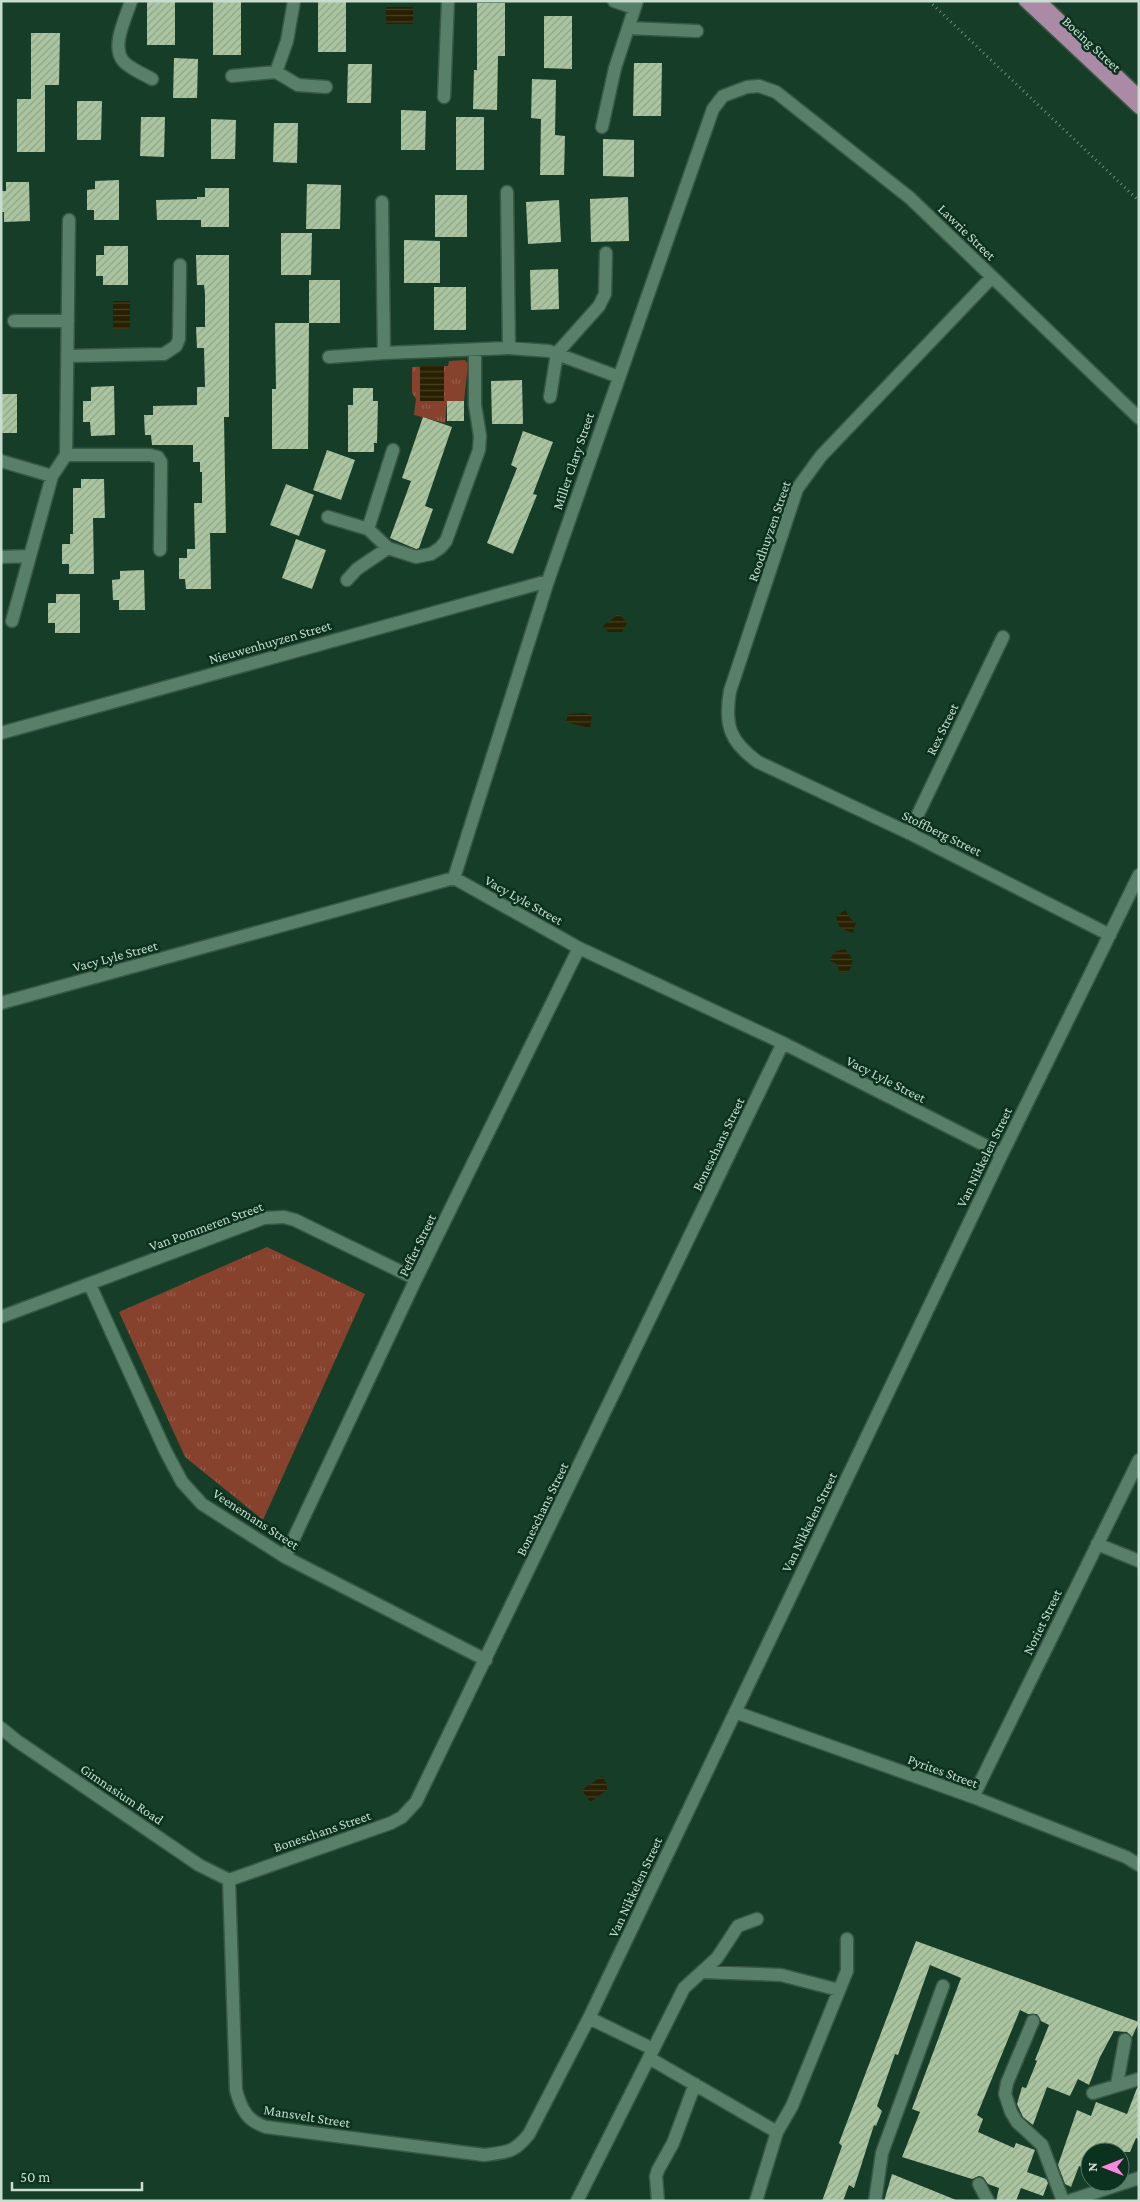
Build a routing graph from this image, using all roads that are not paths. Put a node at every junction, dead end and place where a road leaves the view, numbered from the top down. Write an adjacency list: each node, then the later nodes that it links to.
1 (131, 1): 12 (street)
2 (294, 1): 10 (street)
3 (448, 1): 16 (street)
4 (614, 1): 7 (street)
5 (1025, 1): 17 (main road, Boeing Street)
6 (1040, 1): 15 (main road, Boeing Street)
7 (636, 5): 8 (street)
8 (628, 28): 9 (street); 18 (street)
9 (697, 31)
10 (276, 72): 11 (street); 14 (street)
11 (232, 76)
12 (152, 79)
13 (759, 86): 24 (street, Lawrie Street); 33 (street, Miller Clary Street)
14 (326, 87)
15 (1139, 96)
16 (444, 97)
17 (1139, 108)
18 (602, 127)
19 (507, 192): 27 (street)
20 (382, 202): 29 (street)
21 (68, 220): 26 (street)
22 (606, 253): 30 (street)
23 (180, 265): 31 (street)
24 (992, 277): 35 (street, Lawrie Street); 51 (street, Roodhuyzen Street)
25 (14, 321): 26 (street)
26 (68, 321): 31 (street)
27 (509, 348): 28 (street); 30 (street)
28 (475, 350): 29 (street); 42 (street)
29 (384, 353): 32 (street)
30 (556, 353): 33 (street); 34 (street)
31 (68, 356): 37 (street)
32 (329, 357)
33 (619, 377): 47 (street, Miller Clary Street)
34 (550, 397)
35 (1139, 418)
36 (393, 450): 41 (street)
37 (66, 455): 39 (street); 43 (street)
38 (1, 461): 39 (street)
39 (52, 476): 44 (street)
40 (328, 517): 41 (street)
41 (368, 529): 42 (street)
42 (388, 548): 46 (street)
43 (160, 550)
44 (30, 556): 45 (street); 48 (street)
45 (1, 558)
46 (347, 580)
47 (548, 581): 50 (street, Nieuwenhuyzen Street); 54 (street, Miller Clary Street)
48 (12, 621)
49 (1003, 637): 52 (street, Rex Street)
50 (1, 733)
51 (758, 762): 52 (street, Stoffberg Street)
52 (909, 833): 55 (street, Stoffberg Street)
53 (1139, 875): 55 (street, Van Nikkelen Street)
54 (454, 878): 56 (street, Vacy Lyle Street); 57 (street, Vacy Lyle Street)
55 (1110, 935): 59 (street, Van Nikkelen Street)
56 (579, 948): 58 (street, Vacy Lyle Street); 60 (street, Peffer Street)
57 (1, 1003)
58 (783, 1044): 59 (street, Vacy Lyle Street); 67 (street, Boneschans Street)
59 (1002, 1154): 68 (street, Van Nikkelen Street)
60 (416, 1279): 61 (street, Van Pommeren Street); 65 (street, Peffer Street)
61 (90, 1285): 62 (street, Van Pommeren Street); 65 (street, Veenemans Street)
62 (1, 1317)
63 (1139, 1460): 64 (street, Noriet Street)
64 (1098, 1544): 66 (street); 70 (street, Noriet Street)
65 (284, 1557): 67 (street, Veenemans Street)
66 (1139, 1561)
67 (486, 1660): 72 (street, Boneschans Street)
68 (735, 1712): 70 (street, Pyrites Street); 78 (street, Van Nikkelen Street)
69 (1, 1728): 72 (street, Gimnasium Road)
70 (973, 1797): 71 (street, Pyrites Street)
71 (1139, 1865)
72 (229, 1880): 87 (street, Mansvelt Street)
73 (757, 1919): 75 (street)
74 (847, 1939): 77 (street)
75 (702, 1972): 77 (street); 81 (street)
76 (943, 1986): 93 (street)
77 (839, 1990): 86 (street)
78 (589, 2018): 81 (street); 87 (street, Van Nikkelen Street)
79 (1033, 2021): 95 (street)
80 (1125, 2040): 84 (street)
81 (651, 2054): 83 (street); 90 (street)
82 (1139, 2079): 84 (street)
83 (695, 2084): 86 (street); 91 (street)
84 (1117, 2084): 85 (street)
85 (1094, 2093)
86 (777, 2132): 92 (street)
87 (484, 2155)
88 (1139, 2178): 96 (street)
89 (979, 2184): 94 (street)
90 (577, 2201)
91 (658, 2201)
92 (756, 2201)
93 (875, 2201)
94 (988, 2201)
95 (1063, 2201)
96 (1069, 2201)

